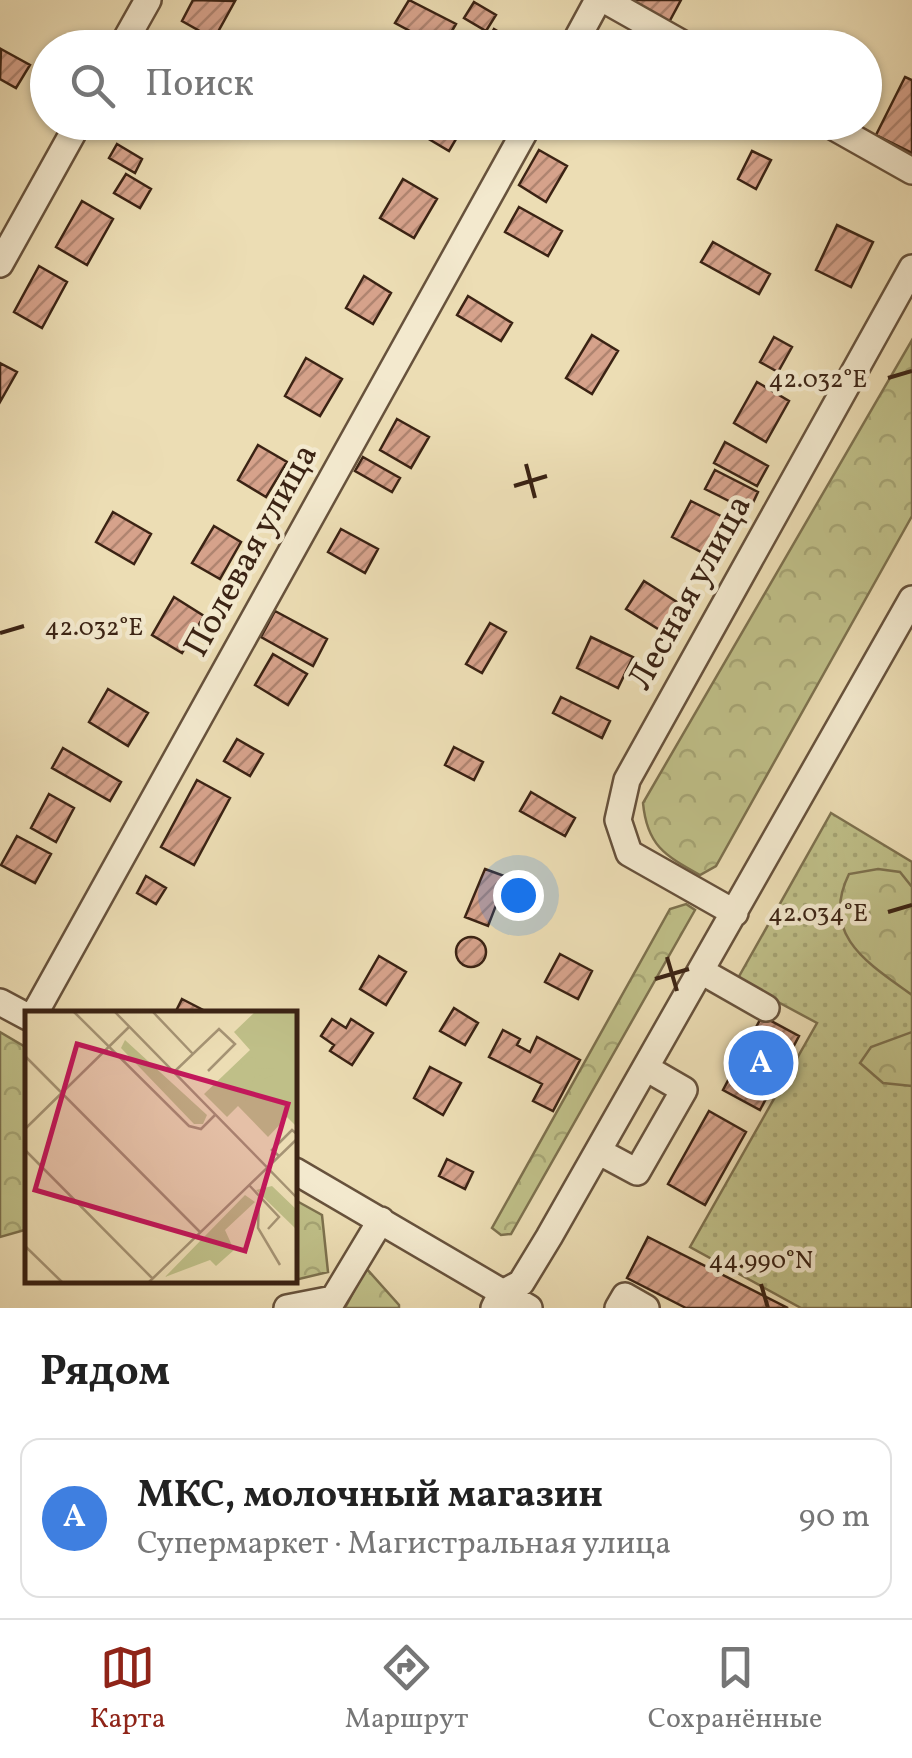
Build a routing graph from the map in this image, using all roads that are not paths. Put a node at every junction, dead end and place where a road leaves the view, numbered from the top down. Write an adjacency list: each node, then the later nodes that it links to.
1 (148, 0): 3 (street)
2 (602, 0): 4 (street); 5 (street)
3 (132, 30)
4 (583, 30)
5 (657, 30)
6 (69, 140): 10 (street)
7 (520, 140): 17 (street, Полевая улица)
8 (857, 140): 9 (street)
9 (912, 171)
10 (0, 264)
11 (912, 268): 13 (street, Лесная улица)
12 (911, 603): 13 (street)
13 (735, 913): 14 (street)
14 (702, 971): 16 (street); 19 (street)
15 (0, 1002): 18 (street)
16 (766, 1008)
17 (36, 1011)
18 (25, 1015)
19 (646, 1068): 20 (street); 20 (street)
20 (598, 1151): 23 (street)
21 (298, 1172): 22 (street)
22 (381, 1220): 23 (street); 24 (street)
23 (498, 1301): 26 (street)
24 (331, 1304): 25 (street)
25 (287, 1308)
26 (530, 1308)
27 (618, 1308): 28 (street)
28 (646, 1308)

